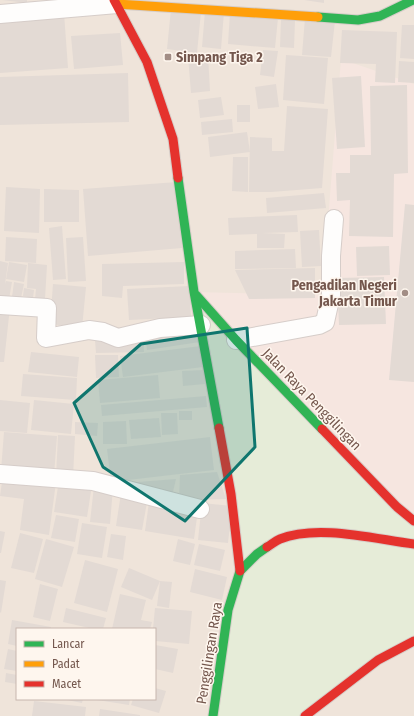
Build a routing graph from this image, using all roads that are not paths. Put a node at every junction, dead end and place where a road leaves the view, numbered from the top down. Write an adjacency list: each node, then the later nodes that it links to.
1 (412, 0): 2 (main road)
2 (116, 2): 3 (street); 5 (main road)
3 (0, 14)
4 (334, 219): 8 (street)
5 (194, 292): 7 (main road); 8 (main road, Jalan Raya Penggilingan)
6 (0, 305): 7 (street)
7 (201, 325): 13 (main road)
8 (236, 340): 11 (main road, Jalan Raya Penggilingan)
9 (0, 474): 10 (street)
10 (200, 509)
11 (414, 521)
12 (414, 544): 13 (main road)
13 (240, 571): 15 (main road, Penggilingan Raya)
14 (414, 641): 16 (main road)
15 (213, 716)
16 (305, 716)

